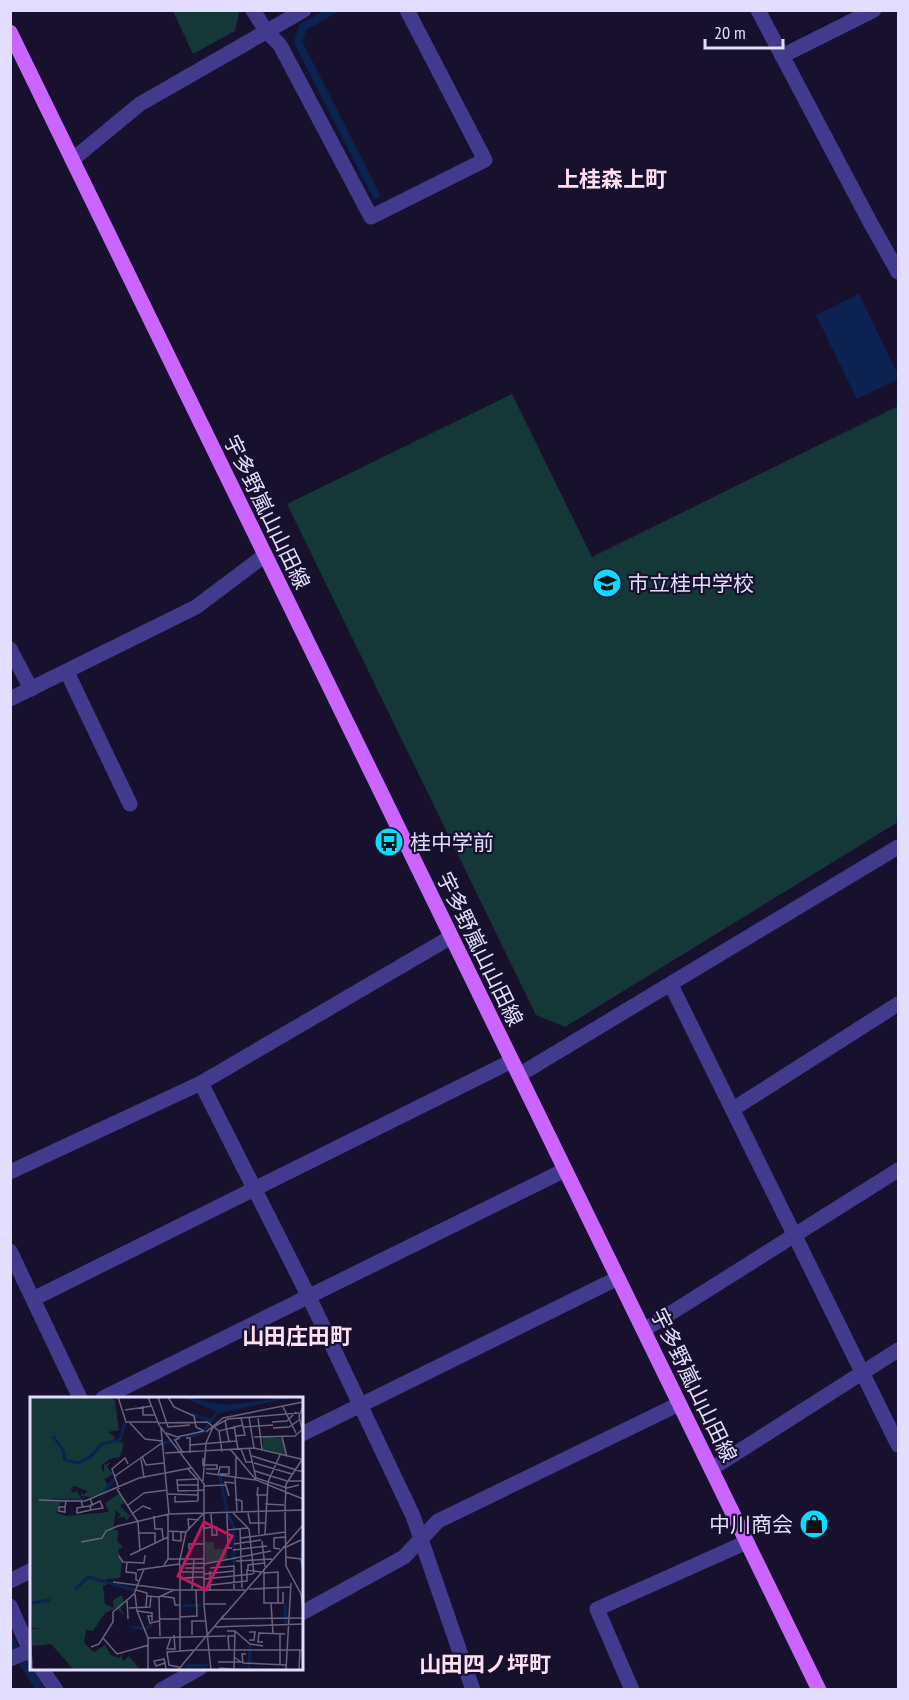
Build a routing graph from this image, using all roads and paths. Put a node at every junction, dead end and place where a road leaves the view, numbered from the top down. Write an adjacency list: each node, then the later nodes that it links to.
1 (253, 10): 6 (street)
2 (304, 10): 6 (street)
3 (407, 10): 6 (street)
4 (758, 10): 8 (street)
5 (874, 10): 8 (street)
6 (266, 31): 9 (street)
7 (10, 32): 9 (main road, 宇多野嵐山山田線)
8 (782, 56): 10 (street)
9 (72, 160): 11 (main road, 宇多野嵐山山田線)
10 (898, 272)
11 (265, 555): 13 (street); 18 (main road, 宇多野嵐山山田線)
12 (10, 649): 14 (street)
13 (67, 672): 14 (street); 16 (street)
14 (31, 689): 15 (street)
15 (10, 699)
16 (130, 804)
17 (898, 847): 19 (street)
18 (451, 937): 21 (main road, 宇多野嵐山山田線); 23 (street)
19 (671, 985): 22 (street); 24 (street)
20 (898, 1004): 24 (street)
21 (512, 1061): 22 (main road, 宇多野嵐山山田線); 28 (street)
22 (519, 1075): 25 (main road, 宇多野嵐山山田線)
23 (201, 1083): 27 (street); 28 (street)
24 (733, 1109): 29 (street)
25 (565, 1170): 31 (main road, 宇多野嵐山山田線); 32 (street)
26 (898, 1170): 29 (street)
27 (10, 1172)
28 (254, 1189): 32 (street); 33 (street)
29 (795, 1235): 34 (street); 36 (street)
30 (10, 1251): 33 (street)
31 (618, 1278): 34 (main road, 宇多野嵐山山田線); 40 (street)
32 (309, 1297): 38 (street); 40 (street)
33 (33, 1299): 37 (street)
34 (644, 1330): 39 (main road, 宇多野嵐山山田線)
35 (898, 1350): 36 (street)
36 (863, 1373): 42 (street); 43 (street)
37 (80, 1397)
38 (105, 1397)
39 (679, 1404): 43 (main road, 宇多野嵐山山田線); 44 (street)
40 (360, 1405): 41 (street); 44 (street)
41 (303, 1434)
42 (898, 1445)
43 (711, 1469): 45 (main road, 宇多野嵐山山田線)
44 (421, 1540): 49 (street); 56 (street)
45 (747, 1542): 57 (street); 58 (main road, 宇多野嵐山山田線)
46 (30, 1571): 47 (street)
47 (10, 1581)
48 (10, 1606): 50 (street)
49 (303, 1612)
50 (30, 1653): 51 (street)
51 (10, 1659)
52 (42, 1670): 54 (street)
53 (196, 1670): 55 (street)
54 (56, 1689)
55 (161, 1689)
56 (474, 1689)
57 (632, 1689)
58 (819, 1689)

